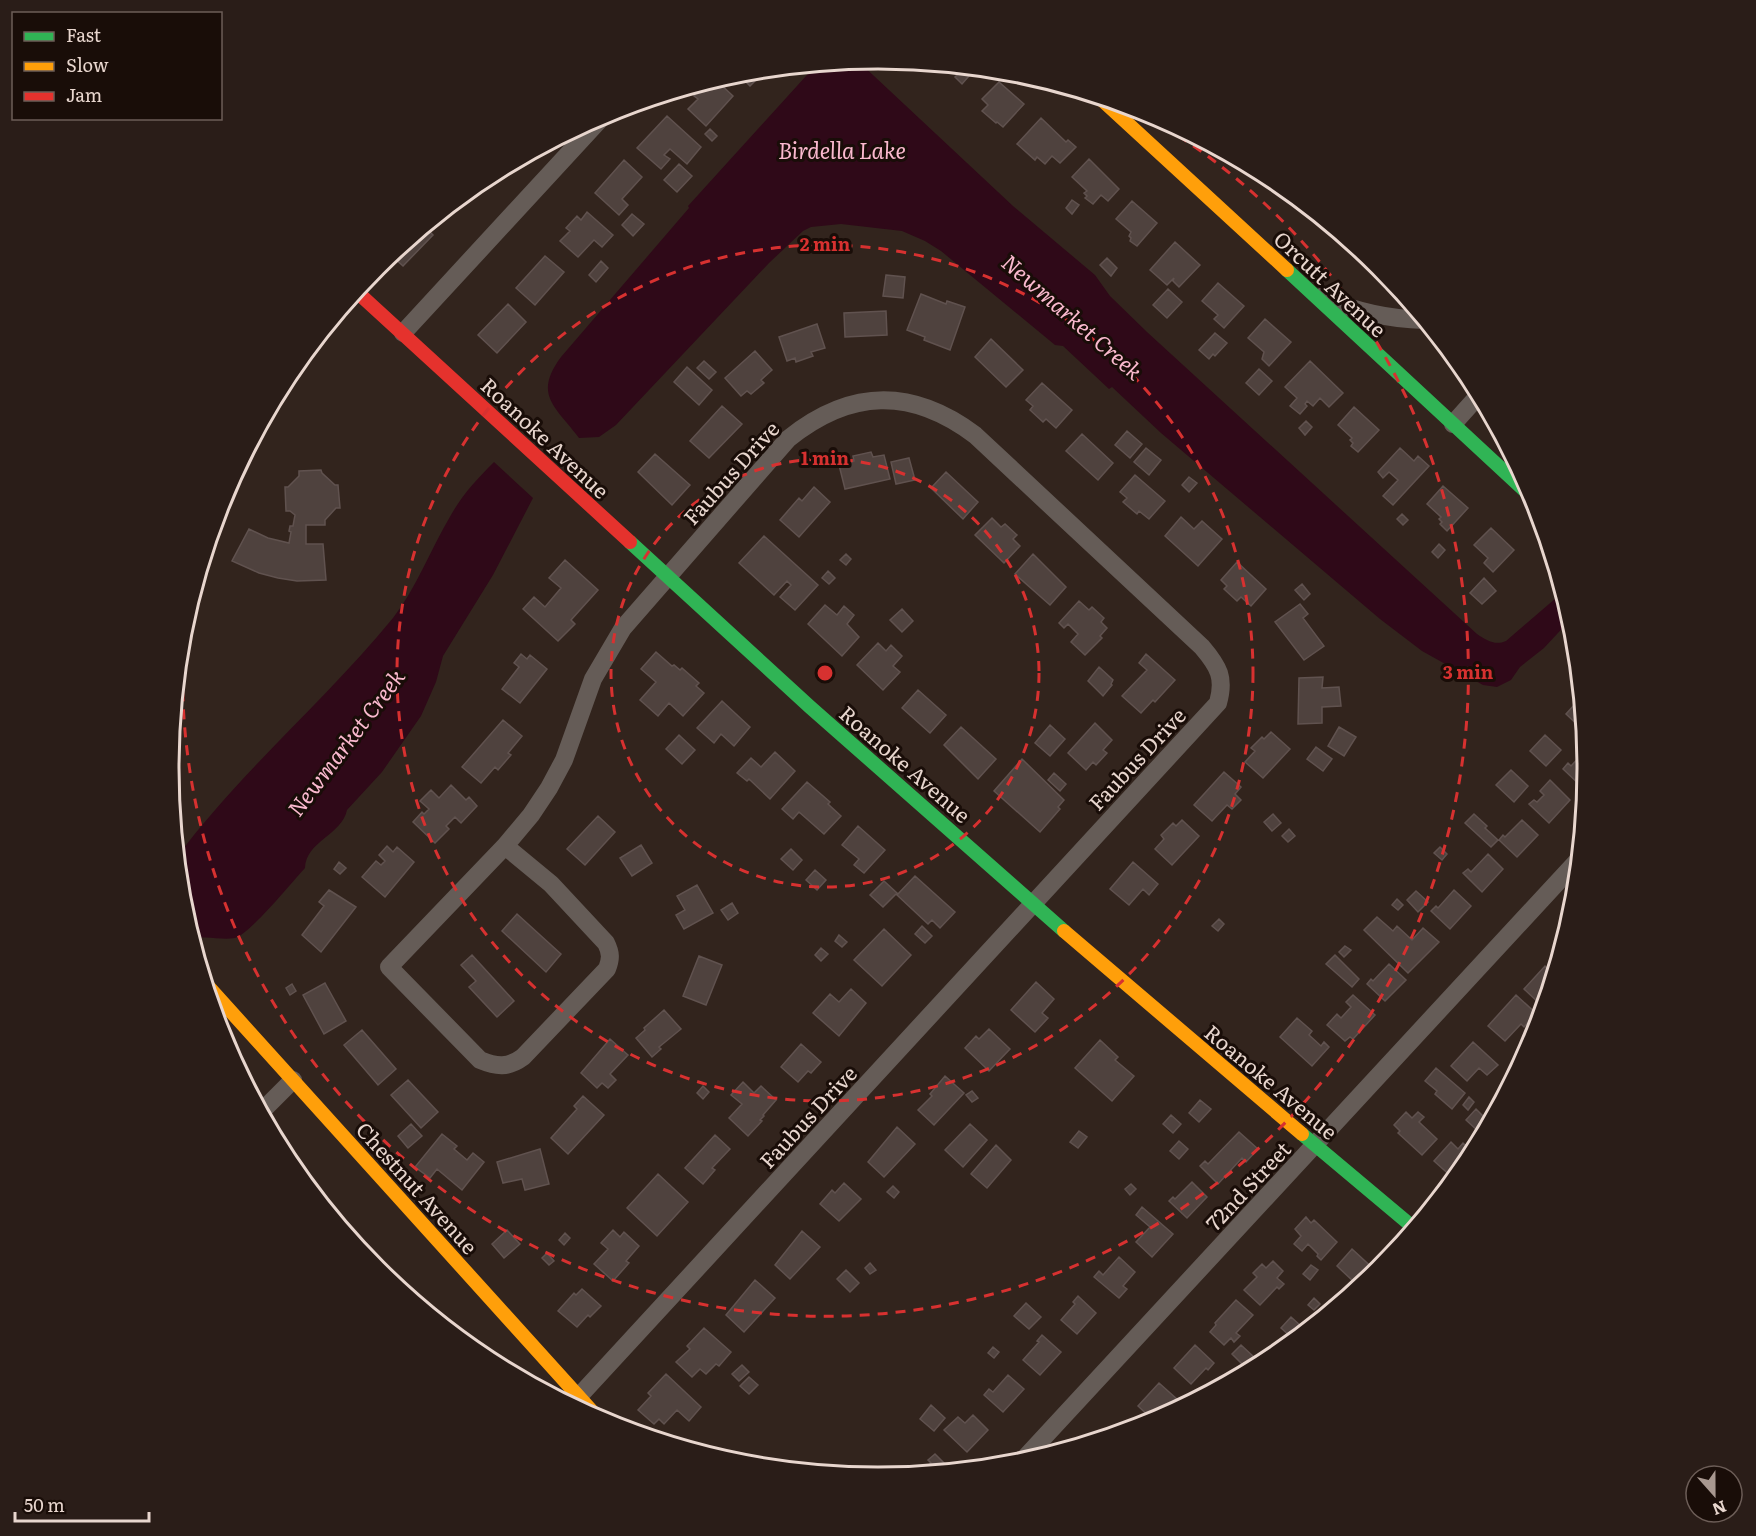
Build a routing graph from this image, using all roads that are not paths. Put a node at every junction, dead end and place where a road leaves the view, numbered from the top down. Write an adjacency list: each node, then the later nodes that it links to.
1 (1113, 110): 3 (street, Orcutt Avenue)
2 (588, 132): 6 (street)
3 (1311, 293): 5 (street); 8 (street, Orcutt Avenue)
4 (362, 297): 6 (street, Roanoke Avenue)
5 (1414, 319)
6 (403, 333): 10 (street, Roanoke Avenue)
7 (1473, 402): 8 (street)
8 (1453, 424): 9 (street, Orcutt Avenue)
9 (1515, 482)
10 (666, 576): 11 (street, Faubus Drive); 13 (street, Roanoke Avenue); 13 (street, Faubus Drive)
11 (505, 846): 11 (street, Faubus Drive)
12 (1570, 868): 17 (street, 72nd Street)
13 (1033, 903): 17 (street, Roanoke Avenue); 20 (street, Faubus Drive)
14 (217, 997): 15 (street, Chestnut Avenue)
15 (293, 1080): 16 (street); 19 (street, Chestnut Avenue)
16 (267, 1106)
17 (1315, 1145): 18 (street, Roanoke Avenue); 21 (street, 72nd Street)
18 (1409, 1223)
19 (570, 1396)
20 (577, 1399)
21 (1033, 1449)

